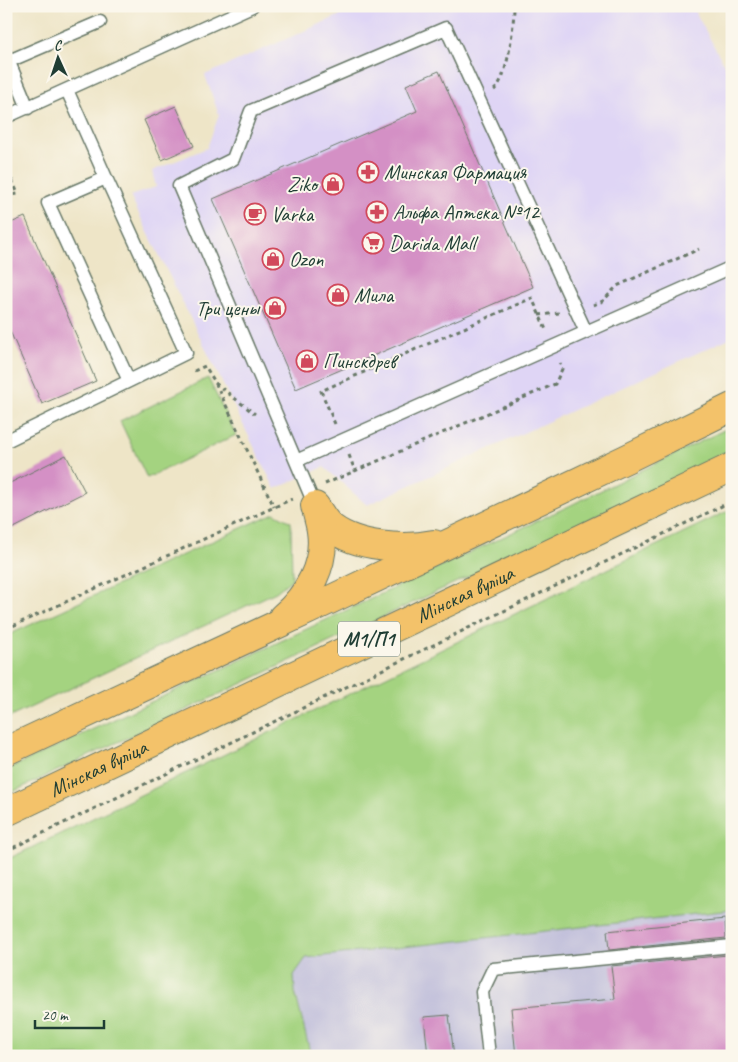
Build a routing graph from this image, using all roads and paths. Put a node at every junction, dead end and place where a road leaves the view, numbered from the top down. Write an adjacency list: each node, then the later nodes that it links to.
1 (514, 6): 6 (path)
2 (245, 8): 5 (lane)
3 (100, 22): 4 (lane)
4 (7, 58): 7 (lane)
5 (67, 90): 7 (lane); 10 (lane)
6 (480, 101): 14 (lane); 23 (lane)
7 (28, 108): 8 (lane)
8 (6, 118)
9 (6, 165): 11 (path)
10 (106, 178): 18 (lane); 18 (lane)
11 (6, 196)
12 (699, 249): 14 (path)
13 (732, 267): 16 (lane)
14 (577, 311): 15 (path); 16 (lane)
15 (539, 315)
16 (586, 332): 23 (lane)
17 (188, 374): 19 (path)
18 (129, 381): 22 (lane)
19 (214, 382): 21 (path); 27 (path)
20 (732, 407): 28 (main road, М1/П1)
21 (256, 414)
22 (6, 441)
23 (296, 461): 26 (lane)
24 (732, 467): 31 (main road, Мінская вуліца / М1/П1)
25 (732, 501): 32 (path)
26 (315, 506): 28 (main road); 29 (main road)
27 (274, 507)
28 (457, 540): 29 (main road, М1/П1)
29 (270, 628): 30 (main road, М1/П1)
30 (6, 751)
31 (6, 812)
32 (6, 851)
33 (732, 946): 34 (lane)
34 (489, 1056)

